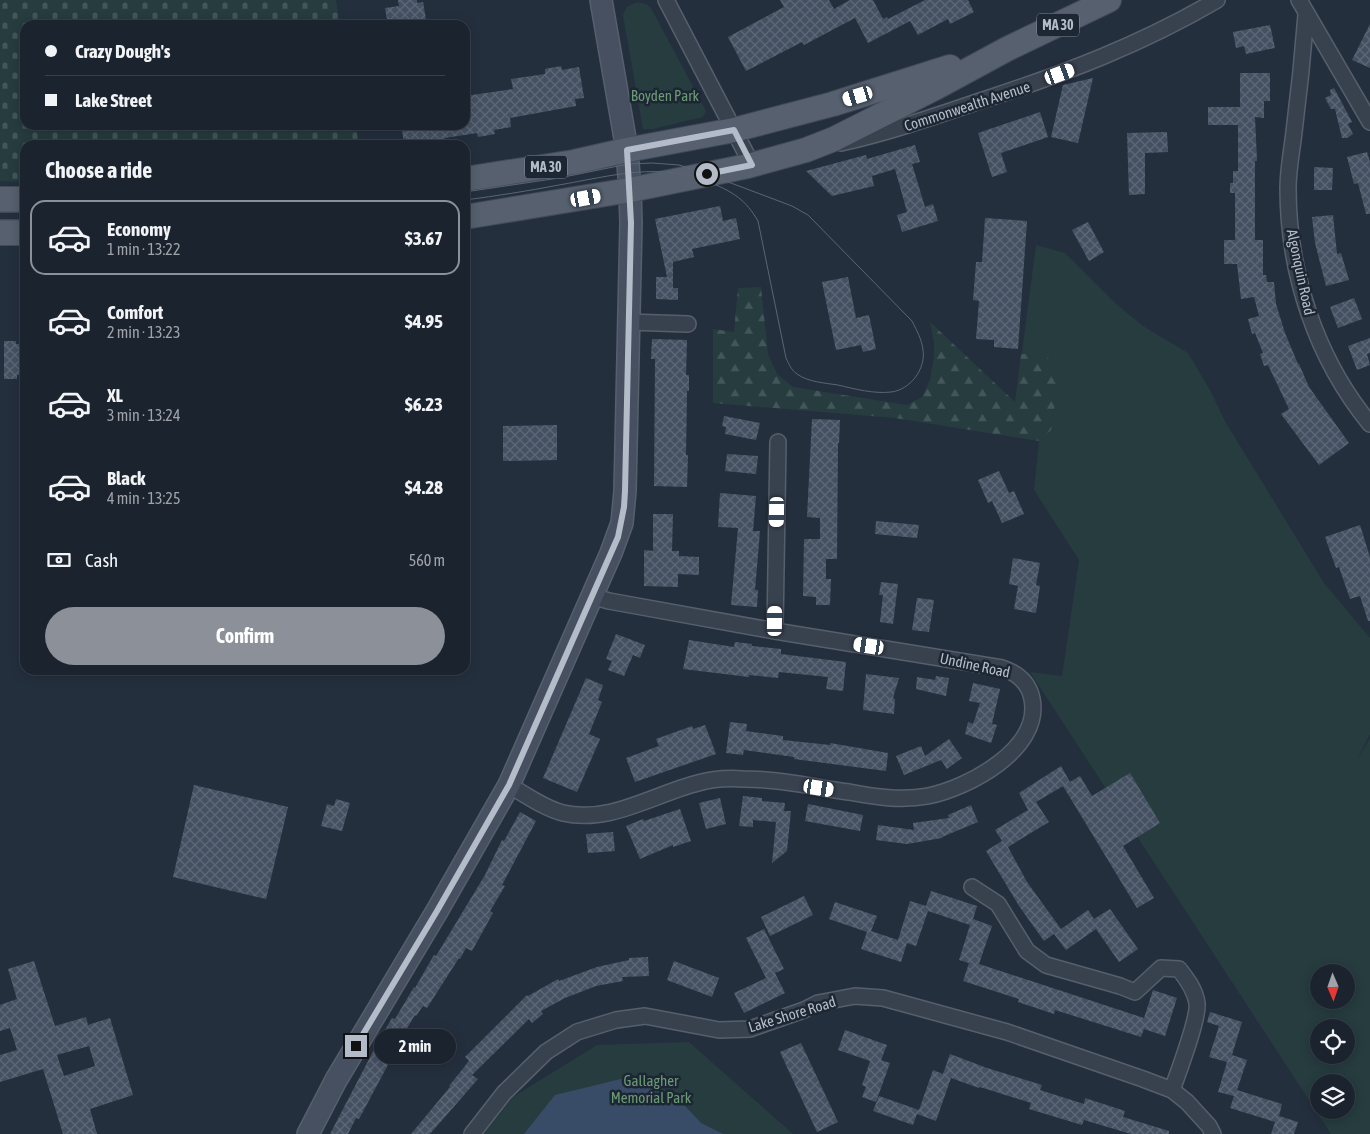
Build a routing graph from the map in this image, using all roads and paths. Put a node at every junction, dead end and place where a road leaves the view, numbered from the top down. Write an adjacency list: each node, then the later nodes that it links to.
1 (601, 0): 10 (street)
2 (666, 0): 9 (street)
3 (1109, 0): 7 (main road, Commonwealth Avenue / MA 30)
4 (1217, 0): 11 (street, Commonwealth Avenue)
5 (1299, 0): 6 (street)
6 (1306, 15): 8 (street); 22 (street, Algonquin Road)
7 (1006, 49): 9 (main road, Commonwealth Avenue / MA 30); 11 (main road, Commonwealth Avenue / MA 30)
8 (1370, 122)
9 (734, 130): 10 (main road, Commonwealth Avenue / MA 30); 12 (street)
10 (627, 150): 13 (main road, Commonwealth Avenue / MA 30); 14 (street)
11 (791, 155): 12 (main road, Commonwealth Avenue / MA 30)
12 (752, 165): 14 (main road, Commonwealth Avenue / MA 30)
13 (470, 178)
14 (630, 190): 17 (main road, Commonwealth Avenue / MA 30); 20 (street)
15 (0, 199): 16 (main road)
16 (20, 199)
17 (470, 217)
18 (0, 233): 19 (main road)
19 (20, 233)
20 (628, 322): 21 (street); 24 (street)
21 (688, 324)
22 (1370, 424)
23 (778, 442): 25 (street)
24 (591, 596): 25 (street, Undine Road); 26 (street)
25 (775, 631): 26 (street, Undine Road)
26 (509, 785): 29 (street)
27 (972, 887): 28 (street)
28 (1172, 1090): 30 (street, Lake Shore Road); 31 (street, Lake Shore Road)
29 (308, 1134)
30 (472, 1134)
31 (1213, 1134)

